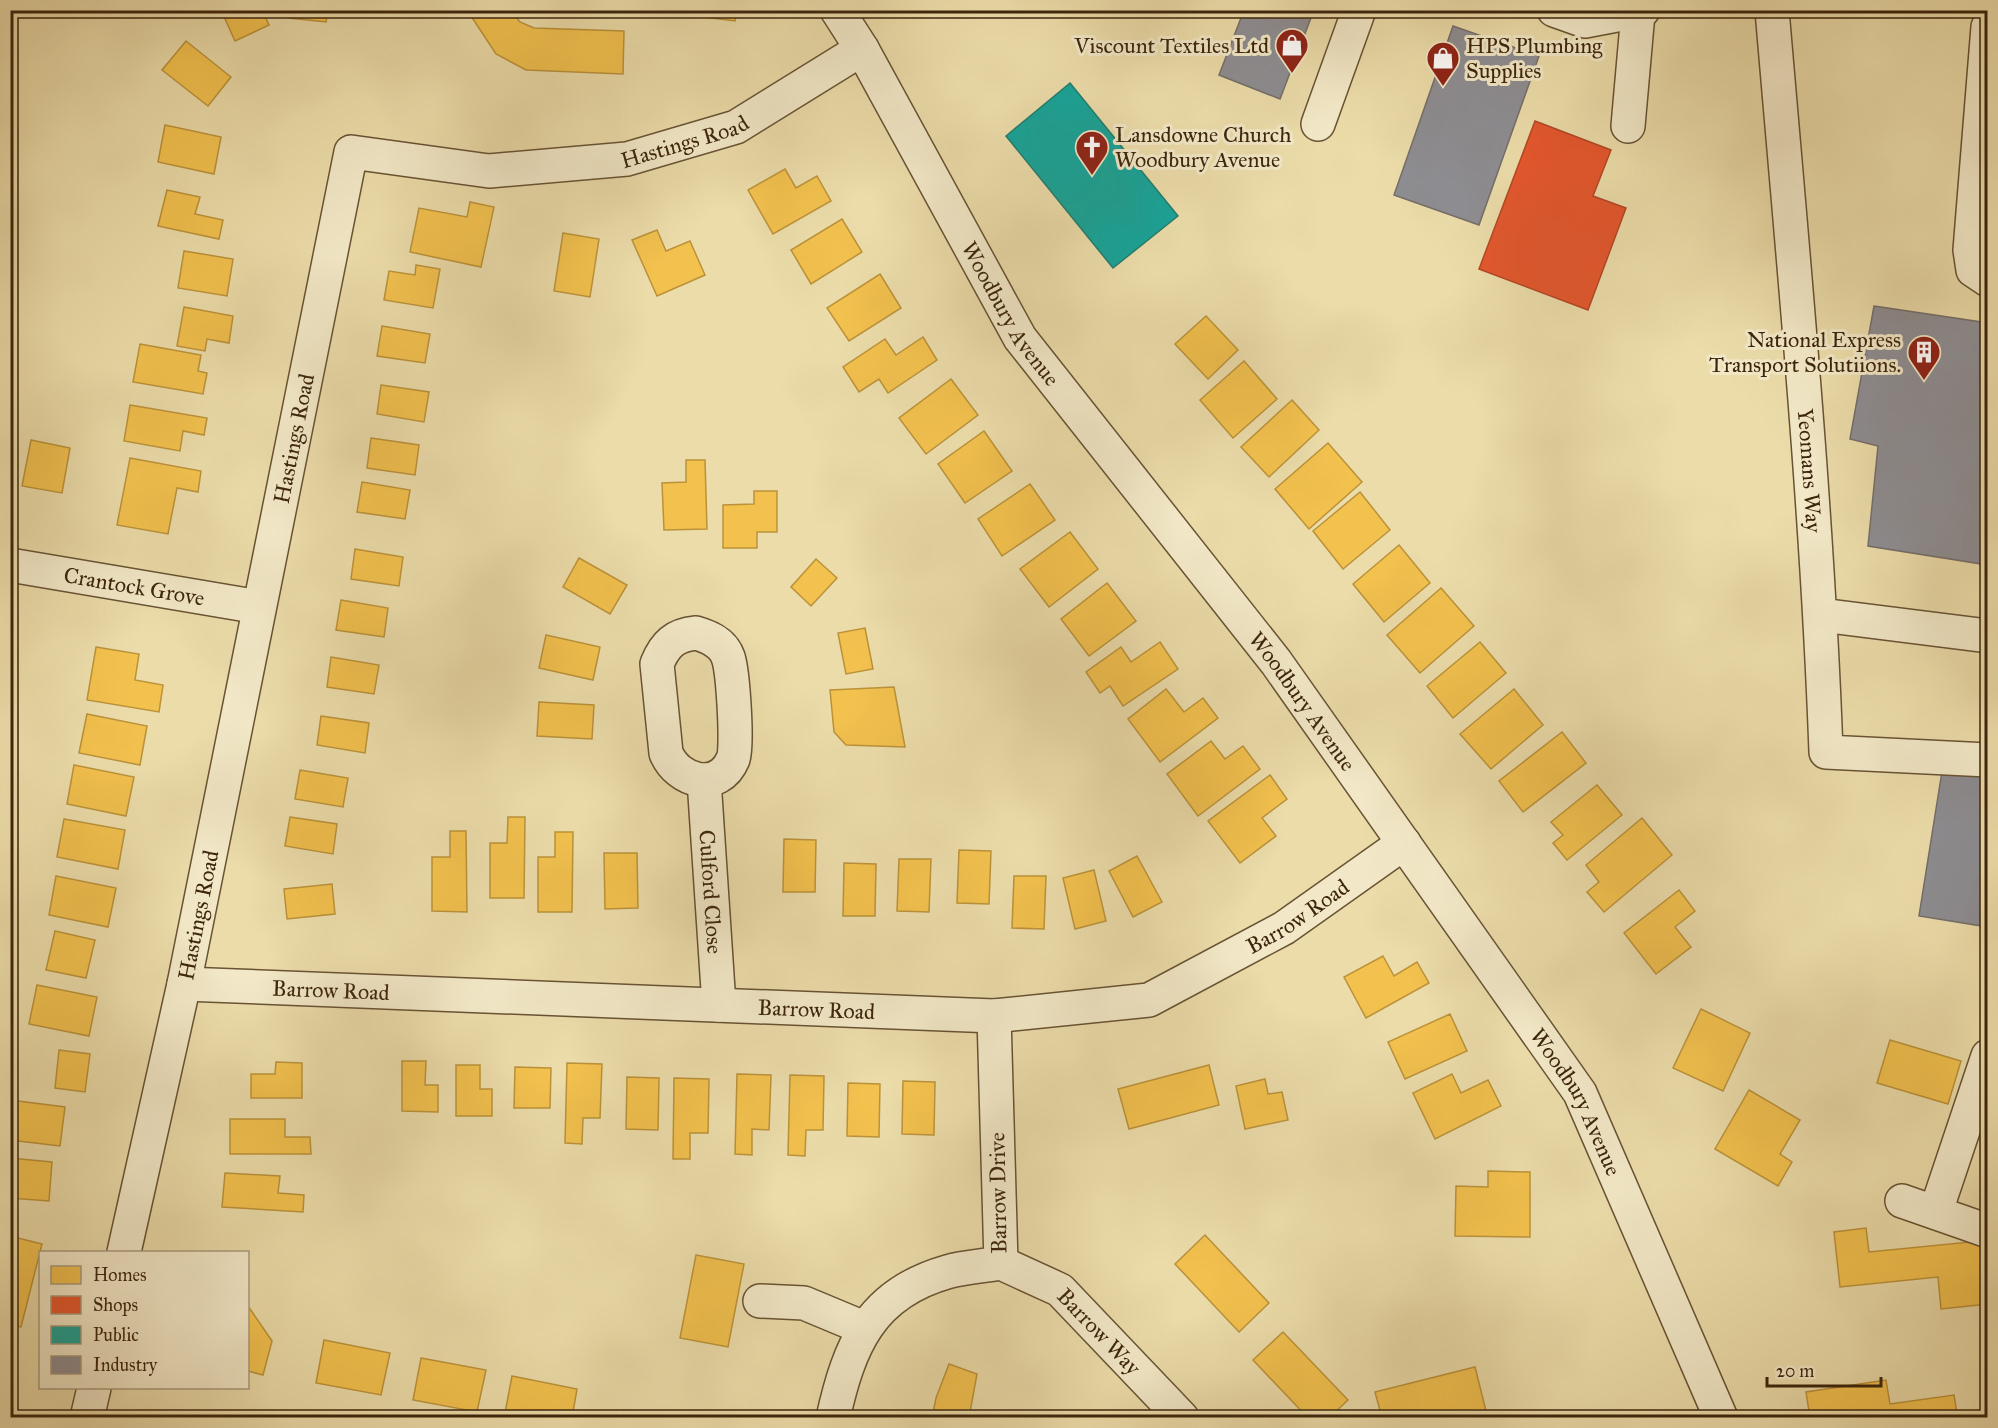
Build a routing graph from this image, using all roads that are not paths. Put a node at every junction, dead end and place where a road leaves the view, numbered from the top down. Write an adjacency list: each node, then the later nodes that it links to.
1 (837, 10): 7 (street, Woodbury Avenue)
2 (1359, 10): 8 (street)
3 (1554, 10): 5 (street)
4 (1772, 10): 13 (street, Yeomans Way)
5 (1641, 12): 9 (street)
6 (1988, 27): 10 (street)
7 (862, 49): 12 (street, Hastings Road); 17 (street, Woodbury Avenue)
8 (1318, 124)
9 (1629, 126)
10 (1988, 280)
11 (10, 565): 12 (street, Crantock Grove)
12 (260, 607): 18 (street, Hastings Road)
13 (1821, 615): 14 (street); 15 (street, Yeomans Way)
14 (1988, 636)
15 (1988, 760)
16 (704, 780): 19 (street, Culford Close)
17 (1404, 843): 20 (street, Barrow Road); 31 (street, Woodbury Avenue)
18 (184, 984): 19 (street, Barrow Road); 25 (street, Hastings Road)
19 (719, 1005): 20 (street, Barrow Road)
20 (994, 1016): 26 (street, Barrow Drive)
21 (1988, 1056): 23 (street)
22 (1902, 1201): 23 (street)
23 (1936, 1211): 24 (street)
24 (1988, 1231)
25 (124, 1251)
26 (1001, 1263): 28 (street, Barrow Drive); 30 (street, Barrow Way)
27 (760, 1301): 28 (street)
28 (864, 1328): 29 (street, Barrow Drive)
29 (833, 1418)
30 (1182, 1418)
31 (1721, 1418)

